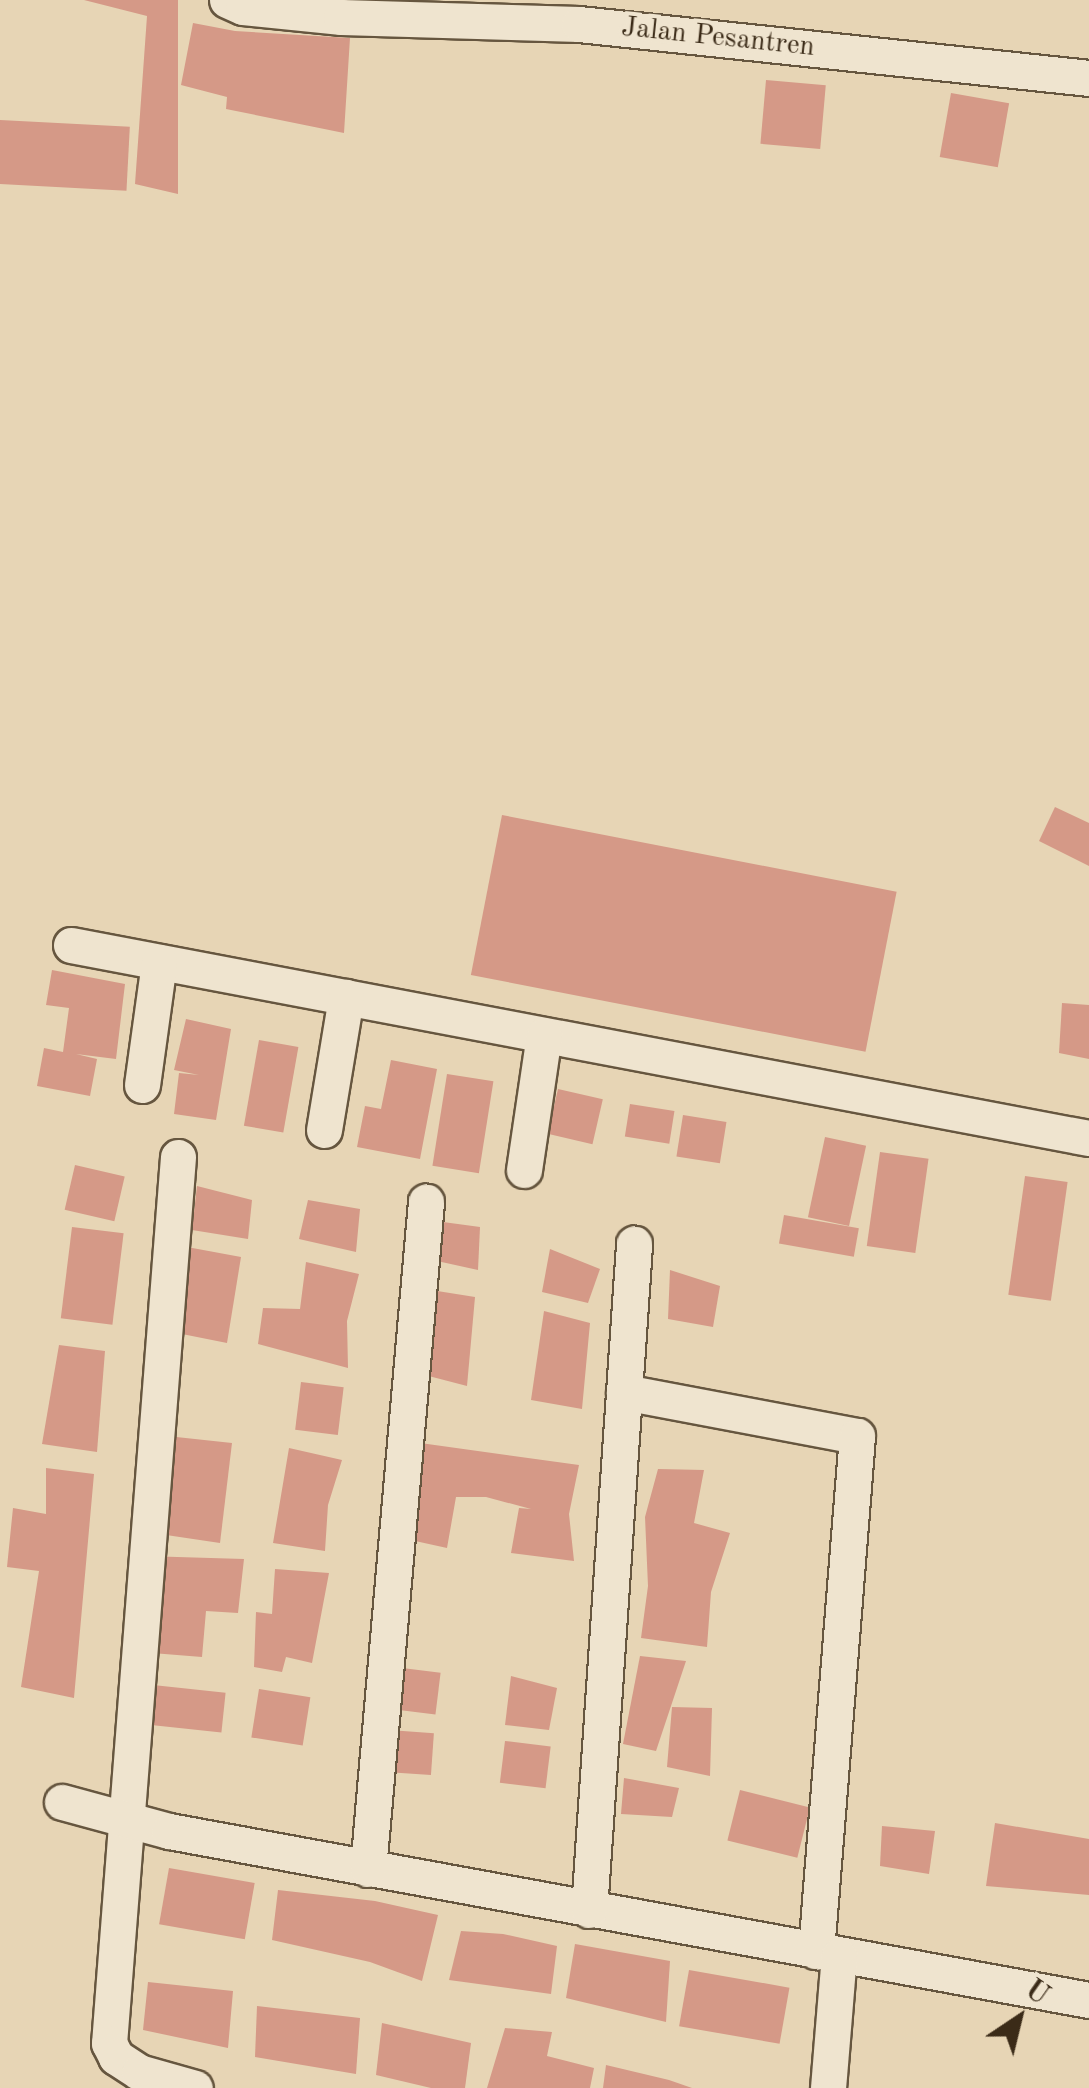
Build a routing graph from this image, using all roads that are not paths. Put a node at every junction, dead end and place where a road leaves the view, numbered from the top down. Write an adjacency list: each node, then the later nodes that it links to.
1 (227, 0): 2 (street, Jalan Pesantren)
2 (1089, 78)
3 (71, 945): 4 (street)
4 (159, 962): 5 (street); 7 (street)
5 (346, 998): 6 (street); 8 (street)
6 (544, 1035): 9 (street); 11 (street)
7 (142, 1085)
8 (324, 1130)
9 (1089, 1138)
10 (178, 1157): 16 (street)
11 (524, 1170)
12 (426, 1202): 17 (street)
13 (634, 1244): 14 (street)
14 (624, 1392): 18 (street); 19 (street)
15 (62, 1802): 16 (street)
16 (122, 1820): 17 (street); 21 (street)
17 (368, 1869): 18 (street)
18 (589, 1910): 19 (street)
19 (827, 1953): 20 (street); 22 (street)
20 (1089, 2000)
21 (195, 2088)
22 (828, 2088)

